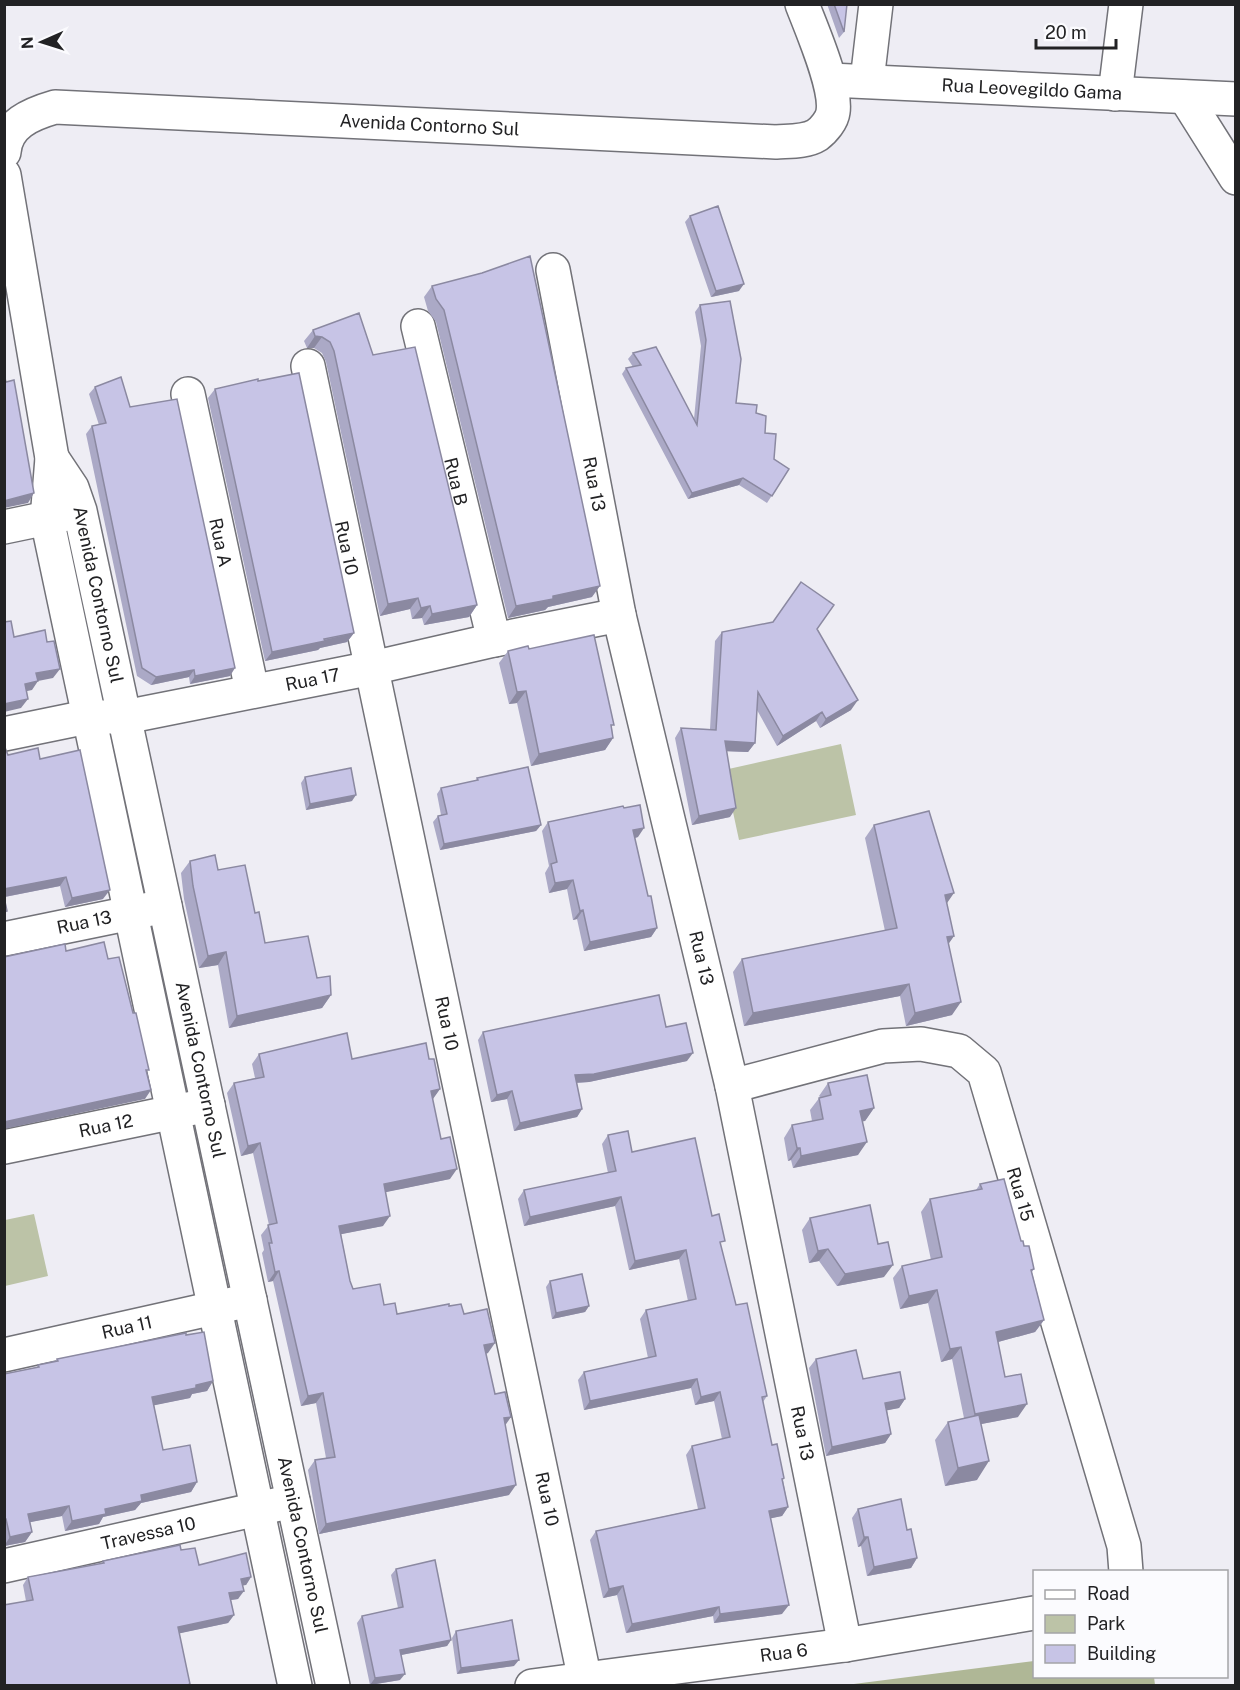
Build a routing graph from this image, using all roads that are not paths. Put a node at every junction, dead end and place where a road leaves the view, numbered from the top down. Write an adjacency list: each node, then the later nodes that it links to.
1 (802, 4): 4 (street, Avenida Contorno Sul)
2 (876, 4): 5 (street)
3 (1126, 4): 6 (street)
4 (830, 80): 5 (street, Rua Leovegildo Gama); 9 (street, Avenida Contorno Sul)
5 (867, 81): 6 (street, Rua Leovegildo Gama)
6 (1115, 94): 7 (street, Rua Leovegildo Gama)
7 (1185, 98): 8 (street, Rua Leovegildo Gama); 11 (street)
8 (1236, 99)
9 (4, 152)
10 (4, 175): 16 (street, Avenida Contorno Sul)
11 (1236, 178)
12 (553, 270): 20 (street, Rua 13)
13 (417, 326): 21 (street, Rua B)
14 (308, 366): 22 (street, Rua 10)
15 (188, 394): 23 (street, Rua A)
16 (52, 458): 17 (street, Avenida Contorno Sul); 18 (street, Avenida Contorno Sul)
17 (80, 511): 18 (street); 25 (street, Avenida Contorno Sul)
18 (46, 519): 19 (street); 24 (street, Avenida Contorno Sul)
19 (4, 527)
20 (619, 615): 21 (street, Rua 17); 30 (street, Rua 13)
21 (494, 640): 22 (street, Rua 17)
22 (372, 668): 23 (street, Rua 17); 43 (street, Rua 10)
23 (252, 690): 25 (street, Rua 17)
24 (87, 717): 25 (street, Rua 17); 26 (street, Rua 17); 28 (street, Avenida Contorno Sul)
25 (125, 717): 27 (street, Avenida Contorno Sul)
26 (4, 734)
27 (165, 906): 28 (street, Rua 13); 31 (street, Avenida Contorno Sul)
28 (130, 913): 29 (street, Rua 13); 32 (street, Avenida Contorno Sul)
29 (4, 939)
30 (732, 1086): 40 (street, Rua 15); 42 (street, Rua 13)
31 (208, 1105): 32 (street, Rua 12); 34 (street, Avenida Contorno Sul)
32 (173, 1112): 33 (street, Rua 12); 35 (street, Avenida Contorno Sul)
33 (4, 1147)
34 (250, 1300): 35 (street, Rua 11); 37 (street, Avenida Contorno Sul)
35 (215, 1307): 36 (street, Rua 11); 38 (street, Avenida Contorno Sul)
36 (4, 1356)
37 (293, 1501): 38 (street, Travessa 10); 45 (street, Avenida Contorno Sul)
38 (256, 1509): 39 (street, Travessa 10); 44 (street, Avenida Contorno Sul)
39 (4, 1566)
40 (1126, 1570)
41 (1033, 1613): 42 (street, Rua 6)
42 (845, 1645): 43 (street, Rua 6)
43 (585, 1680): 46 (street, Rua 6)
44 (295, 1686)
45 (333, 1686)
46 (532, 1686)

